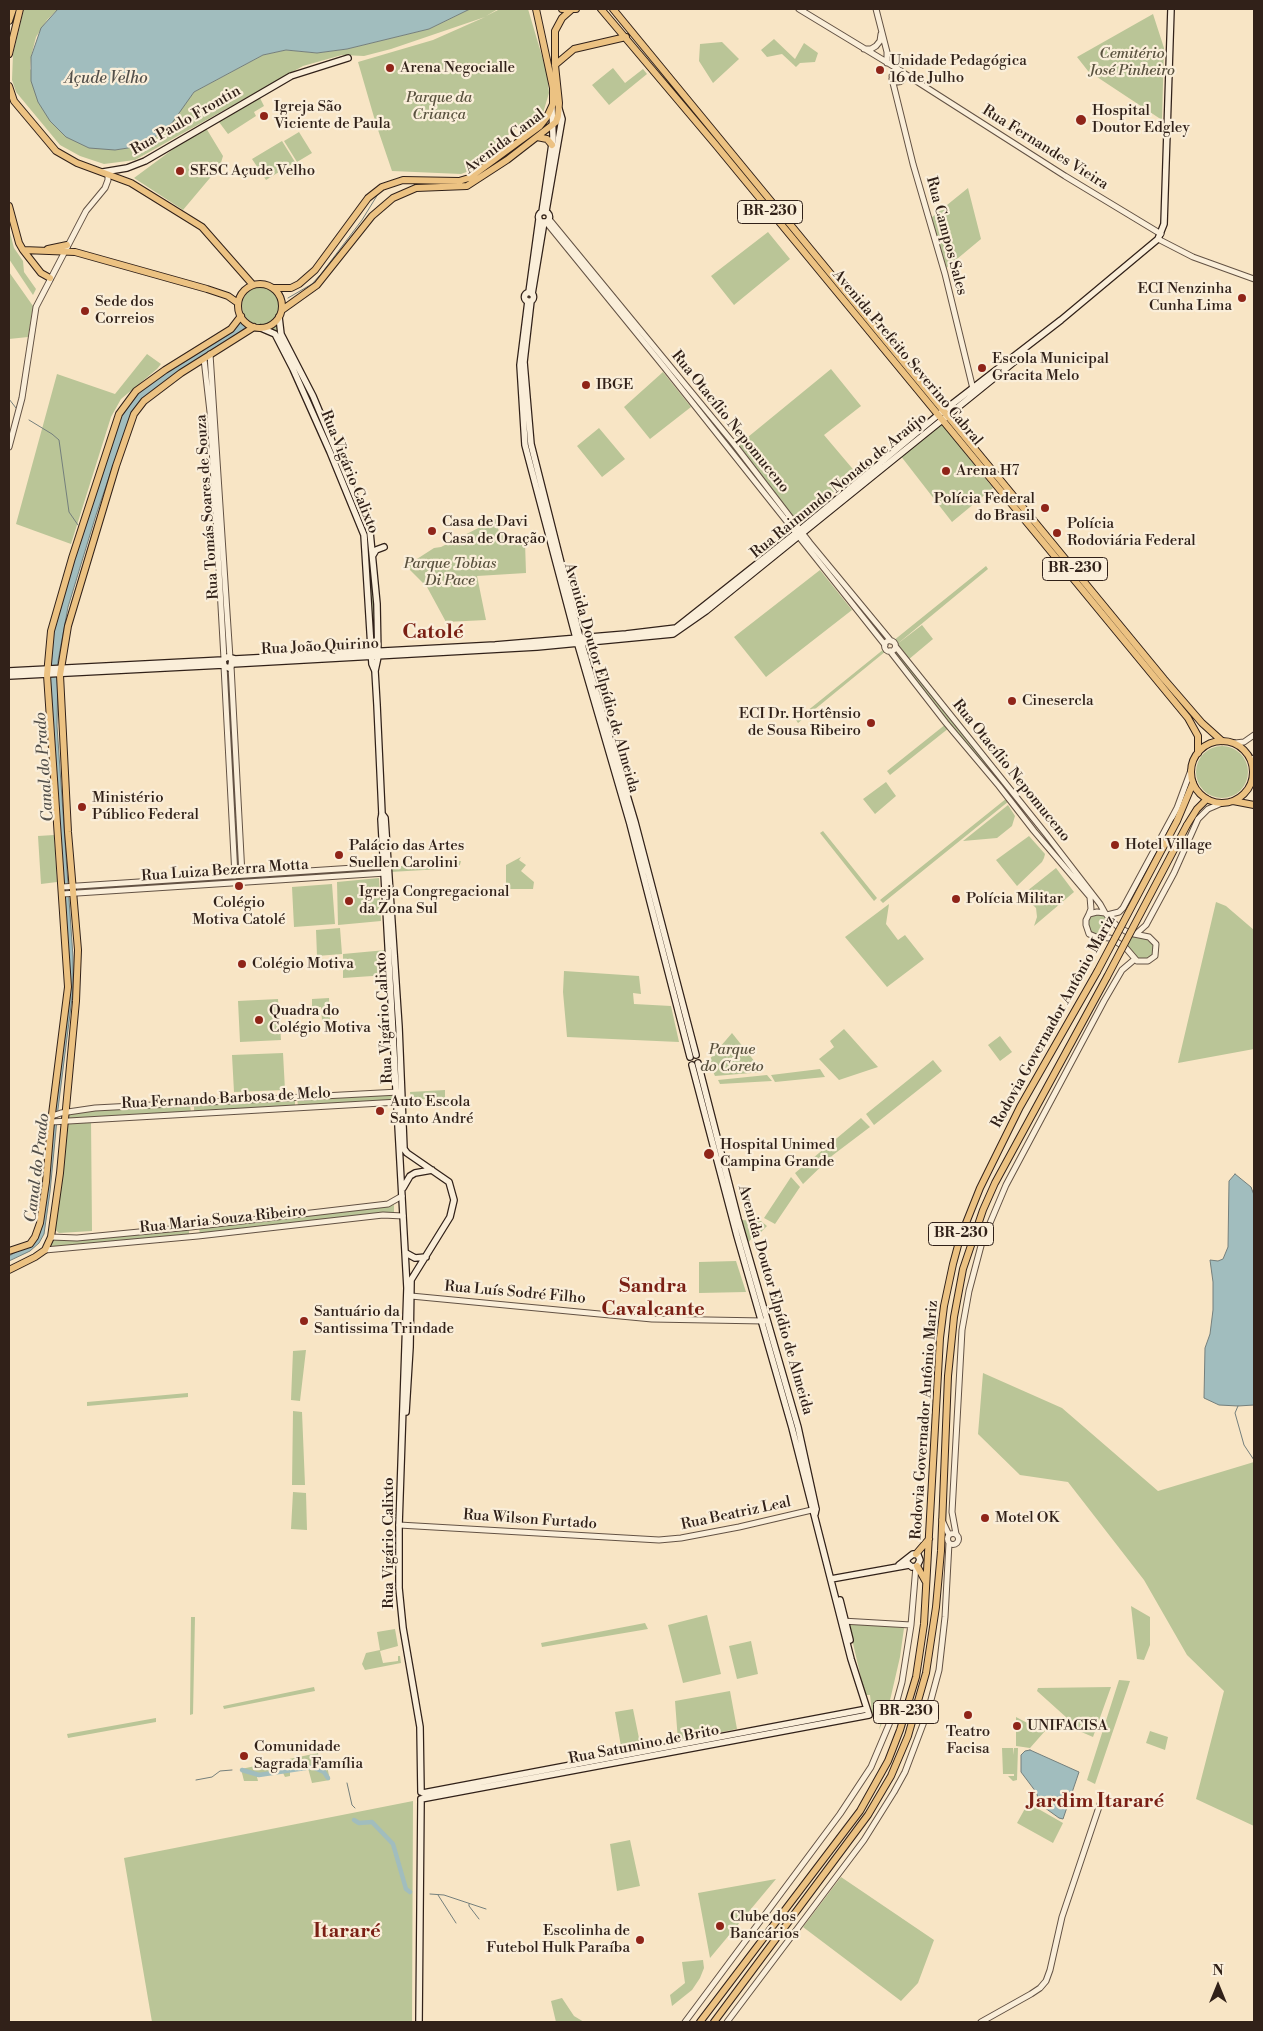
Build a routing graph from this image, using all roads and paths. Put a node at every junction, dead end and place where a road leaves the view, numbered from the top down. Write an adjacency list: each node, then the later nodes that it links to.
1 (13, 9): 11 (main road)
2 (20, 9): 15 (main road)
3 (536, 9): 24 (main road, Avenida Canal)
4 (562, 9): 5 (main road)
5 (574, 9): 18 (main road, Avenida Canal)
6 (601, 9): 13 (main road, Avenida Prefeito Severino Cabral / BR-230)
7 (613, 9): 53 (main road, Avenida Prefeito Severino Cabral / BR-230)
8 (799, 9): 14 (street, Rua Fernandes Vieira)
9 (876, 9): 12 (street)
10 (1171, 9): 35 (main road)
11 (9, 21)
12 (882, 31): 14 (street); 17 (street)
13 (626, 37): 18 (main road); 54 (main road, Avenida Prefeito Severino Cabral / BR-230)
14 (864, 49): 17 (street, Rua Fernandes Vieira)
15 (9, 54)
16 (348, 58): 29 (main road, Rua Paulo Frontin)
17 (887, 63): 19 (street, Rua Fernandes Vieira); 20 (street)
18 (555, 65): 25 (main road, Avenida Canal)
19 (900, 70): 20 (street); 20 (street); 21 (street, Rua Fernandes Vieira)
20 (896, 79): 21 (street, Rua Fernandes Vieira); 52 (street, Rua Campos Sales)
21 (917, 82): 35 (street, Rua Fernandes Vieira)
22 (9, 86): 23 (main road)
23 (11, 99): 29 (main road, Rua Paulo Frontin)
24 (553, 104): 26 (main road); 30 (main road, Avenida Canal)
25 (559, 109): 26 (main road, Avenida Canal); 33 (main road)
26 (552, 125): 27 (main road, Avenida Canal); 28 (main road)
27 (537, 137): 28 (main road); 31 (main road, Avenida Canal)
28 (552, 145): 33 (main road)
29 (106, 173): 36 (street); 42 (main road)
30 (403, 180): 31 (main road); 43 (main road, Avenida Canal)
31 (407, 191): 45 (main road, Avenida Canal)
32 (9, 206): 37 (main road)
33 (544, 212): 34 (main road); 34 (main road)
34 (544, 220): 56 (street, Rua Otacílio Nepomuceno); 61 (main road, Avenida Doutor Elpídio de Almeida)
35 (1159, 236): 41 (street, Rua Fernandes Vieira); 48 (main road, Rua Raimundo Nonato de Araújo)
36 (67, 245): 38 (main road); 39 (street)
37 (23, 250): 38 (main road); 40 (main road)
38 (40, 252): 39 (main road)
39 (63, 252): 40 (street); 44 (main road)
40 (50, 278): 55 (street)
41 (1254, 279)
42 (253, 285): 43 (main road); 44 (main road)
43 (273, 288): 45 (main road)
44 (238, 303): 46 (main road)
45 (282, 310): 47 (main road)
46 (241, 316): 49 (main road); 70 (main road)
47 (279, 318): 49 (main road); 58 (main road, Rua Vigário Calixto)
48 (1060, 320): 52 (main road, Rua Raimundo Nonato de Araújo); 53 (main road, Rua Raimundo Nonato de Araújo)
49 (257, 327): 50 (main road); 67 (main road, Rua Vigário Calixto)
50 (210, 354): 51 (main road); 68 (street, Rua Tomás Soares de Souza)
51 (204, 359): 68 (street, Rua Tomás Soares de Souza); 71 (main road)
52 (973, 389): 53 (main road, Rua Raimundo Nonato de Araújo)
53 (946, 413): 54 (main road, Rua Raimundo Nonato de Araújo); 74 (main road, Avenida Prefeito Severino Cabral / BR-230)
54 (940, 418): 56 (main road, Rua Raimundo Nonato de Araújo); 76 (main road, Avenida Prefeito Severino Cabral / BR-230)
55 (9, 447)
56 (799, 533): 59 (main road, Rua Raimundo Nonato de Araújo); 62 (street, Rua Otacílio Nepomuceno); 63 (street, Rua Otacílio Nepomuceno)
57 (384, 547): 58 (main road)
58 (373, 555): 60 (main road, Rua Vigário Calixto)
59 (677, 630): 61 (main road, Rua João Quirino)
60 (378, 638): 65 (main road); 67 (main road, Rua Vigário Calixto)
61 (579, 640): 65 (main road, Rua João Quirino); 67 (main road, Rua João Quirino); 101 (main road, Avenida Doutor Elpídio de Almeida)
62 (891, 641): 63 (street); 64 (street)
63 (885, 645): 66 (street)
64 (896, 647): 66 (street); 91 (street, Rua Otacílio Nepomuceno)
65 (392, 651): 67 (main road, Rua João Quirino)
66 (890, 651): 91 (street, Rua Otacílio Nepomuceno)
67 (375, 654): 68 (main road, Rua João Quirino); 85 (main road, Rua Vigário Calixto)
68 (227, 662): 71 (main road, Rua João Quirino); 86 (street, Rua Tomás Soares de Souza); 87 (street, Rua Tomás Soares de Souza)
69 (9, 671): 70 (main road)
70 (47, 672): 71 (main road, Rua João Quirino); 72 (main road); 92 (main road)
71 (60, 672): 92 (main road)
72 (9, 676)
73 (1254, 735): 75 (street)
74 (1222, 741): 75 (main road); 76 (main road)
75 (1235, 743): 77 (main road)
76 (1198, 753): 78 (main road)
77 (1254, 767): 81 (main road)
78 (1191, 770): 79 (main road); 94 (street)
79 (1193, 783): 80 (main road); 124 (main road, Rodovia Governador Antônio Mariz / BR-230, bridge)
80 (1207, 799): 82 (main road); 121 (main road, Rodovia Governador Antônio Mariz / BR-230, bridge)
81 (1232, 801): 82 (main road); 83 (main road)
82 (1222, 803): 95 (street)
83 (1254, 805)
84 (346, 869): 85 (street, Rua Luiza Bezerra Motta); 86 (street, Rua Luiza Bezerra Motta); 88 (street)
85 (386, 870): 88 (street, Rua Luiza Bezerra Motta); 103 (main road, Rua Vigário Calixto)
86 (242, 875): 87 (street, Rua Luiza Bezerra Motta)
87 (235, 876): 89 (street, Rua Luiza Bezerra Motta)
88 (346, 876): 90 (street, Rua Luiza Bezerra Motta)
89 (163, 881): 90 (street); 92 (street, Rua Luiza Bezerra Motta)
90 (164, 888): 92 (street, Rua Luiza Bezerra Motta)
91 (1085, 888): 93 (street, Rua Otacílio Nepomuceno); 94 (street, Rua Otacílio Nepomuceno)
92 (67, 890): 105 (main road); 106 (main road)
93 (1089, 914): 94 (street); 98 (street, Rua Otacílio Nepomuceno)
94 (1106, 914): 96 (street, Rua Otacílio Nepomuceno)
95 (1146, 925): 96 (street); 97 (street)
96 (1136, 934): 97 (street, Rua Otacílio Nepomuceno)
97 (1149, 937): 99 (street)
98 (1128, 951): 99 (street); 100 (street)
99 (1135, 959): 100 (street)
100 (1122, 970): 123 (street, BR-230)
101 (693, 1056): 102 (main road); 102 (main road)
102 (695, 1064): 118 (main road, Avenida Doutor Elpídio de Almeida)
103 (399, 1092): 104 (main road, Rua Vigário Calixto); 105 (street, Rua Fernando Barbosa de Melo)
104 (399, 1102): 107 (street, Rua Fernando Barbosa de Melo); 108 (main road, Rua Vigário Calixto); 109 (main road, Rua Vigário Calixto)
105 (63, 1113): 106 (street, Rua Fernando Barbosa de Melo); 107 (main road)
106 (53, 1119): 107 (street, Rua Fernando Barbosa de Melo); 113 (main road)
107 (64, 1121): 111 (main road)
108 (432, 1170): 109 (main road); 115 (main road, Rua Vigário Calixto)
109 (402, 1194): 110 (main road, Rua Vigário Calixto); 111 (street, Rua Maria Souza Ribeiro)
110 (403, 1216): 112 (street, Rua Maria Souza Ribeiro); 114 (main road, Rua Vigário Calixto)
111 (51, 1237): 112 (main road)
112 (45, 1250): 116 (main road)
113 (9, 1251)
114 (406, 1254): 115 (main road); 119 (main road, Rua Vigário Calixto)
115 (426, 1257): 117 (main road, Rua Vigário Calixto)
116 (9, 1270)
117 (411, 1296): 118 (street, Rua Luís Sodré Filho); 119 (main road, Rua Vigário Calixto)
118 (765, 1321): 120 (main road, Avenida Doutor Elpídio de Almeida)
119 (403, 1426): 122 (main road, Rua Vigário Calixto)
120 (815, 1511): 125 (street, Rua Beatriz Leal); 129 (main road, Avenida Doutor Elpídio de Almeida)
121 (942, 1519): 123 (street); 139 (main road, Rodovia Governador Antônio Mariz / BR-230)
122 (399, 1525): 125 (street, Rua Wilson Furtado); 134 (main road, Rua Vigário Calixto)
123 (952, 1535): 126 (street); 126 (street)
124 (929, 1539): 127 (main road); 130 (main road, Rodovia Governador Antônio Mariz / BR-230)
125 (659, 1540)
126 (952, 1544): 140 (street, BR-230)
127 (916, 1554): 128 (main road); 128 (main road)
128 (912, 1565): 129 (main road); 130 (main road); 132 (street)
129 (832, 1577): 131 (main road, Avenida Doutor Elpídio de Almeida)
130 (926, 1582): 138 (main road, Rodovia Governador Antônio Mariz / BR-230)
131 (844, 1621): 132 (street); 133 (main road, Avenida Doutor Elpídio de Almeida)
132 (911, 1625): 137 (street)
133 (868, 1712): 134 (main road, Rua Satumino de Brito)
134 (422, 1796): 136 (main road)
135 (1102, 1798): 141 (street)
136 (418, 2022)
137 (685, 2022)
138 (700, 2022)
139 (714, 2022)
140 (727, 2022)
141 (981, 2022)

